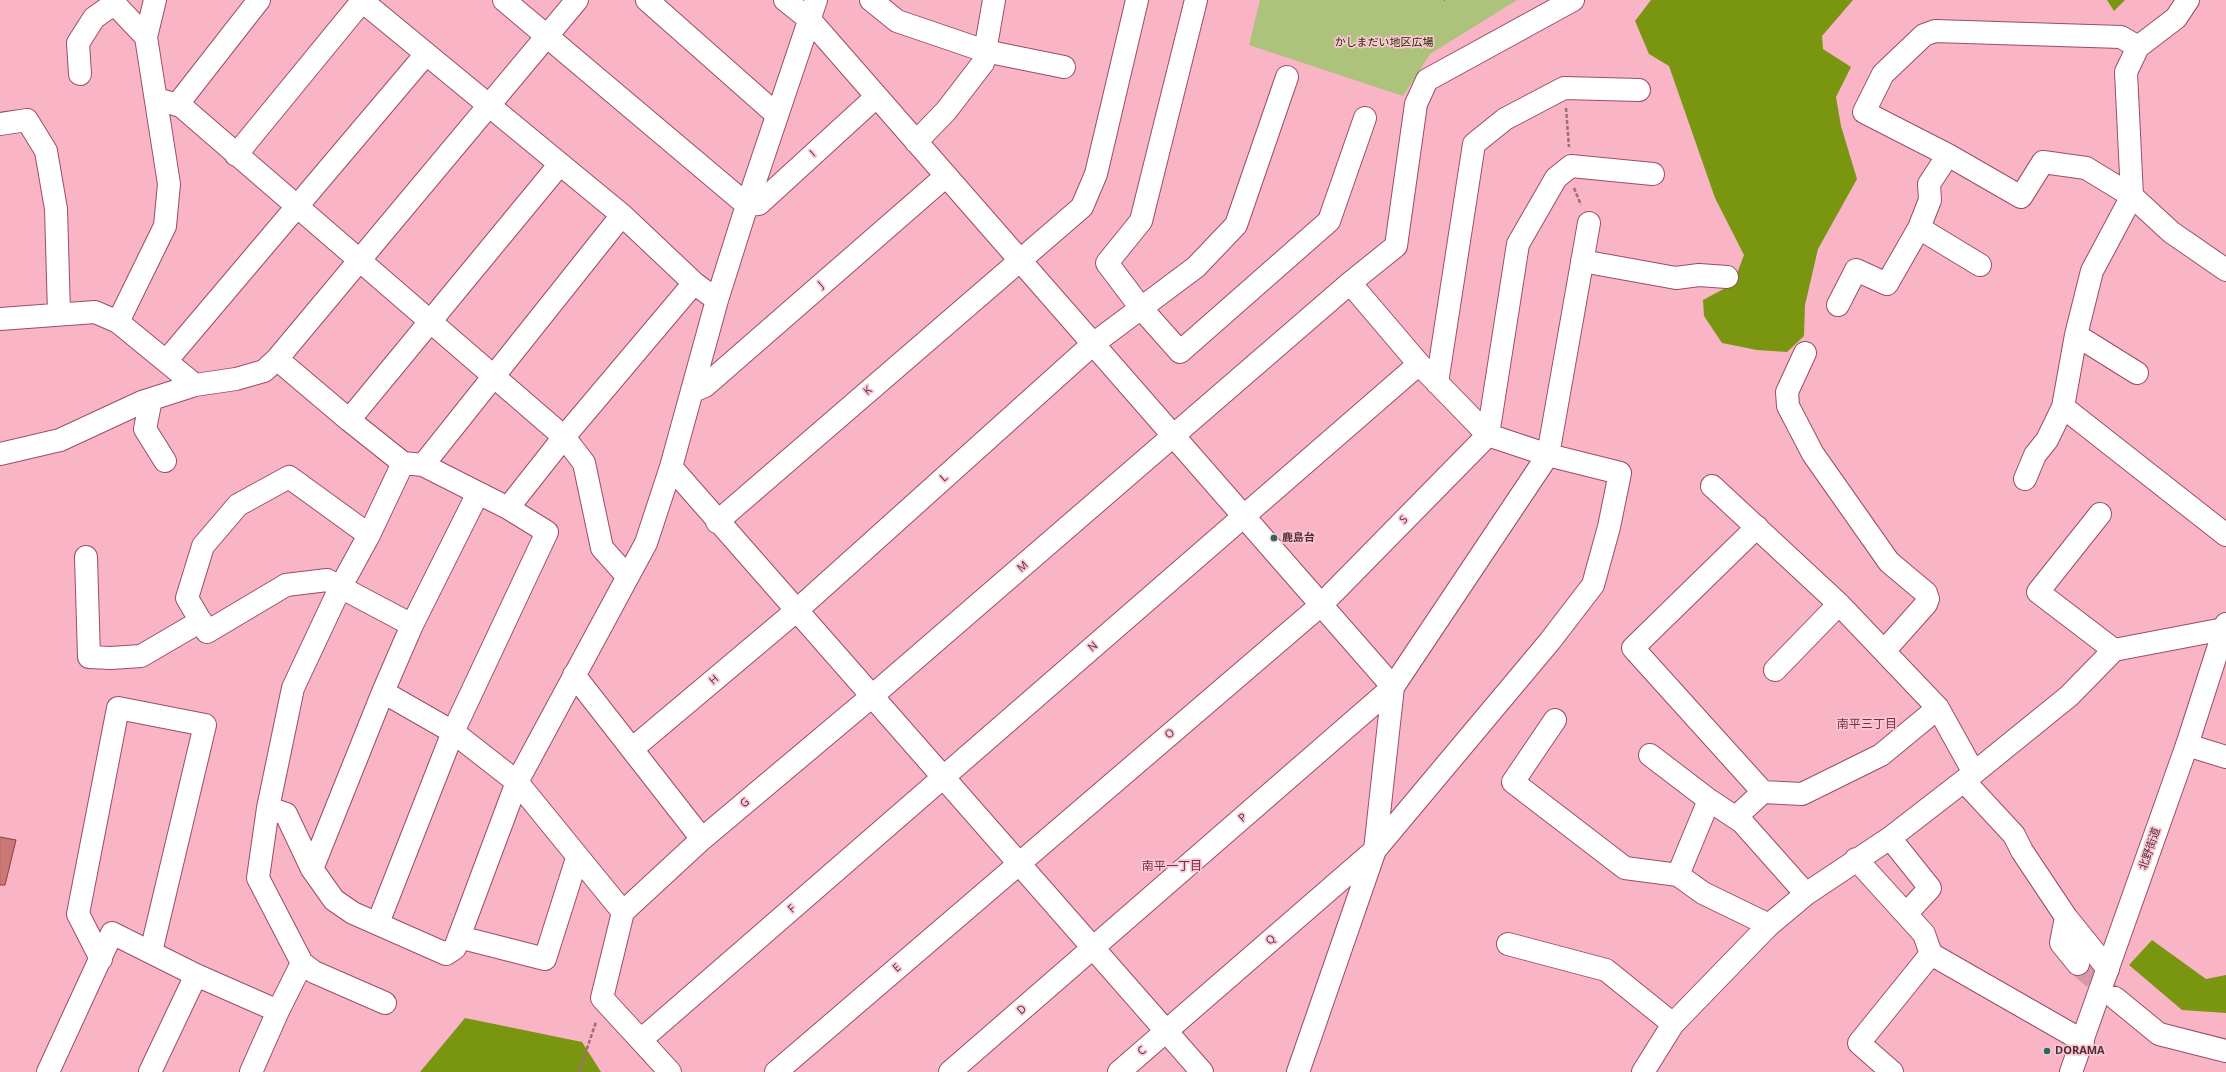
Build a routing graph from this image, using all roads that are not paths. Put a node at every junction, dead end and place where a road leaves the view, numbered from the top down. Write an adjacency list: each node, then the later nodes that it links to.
1 (155, 0): 18 (street)
2 (259, 0): 27 (street)
3 (362, 0): 21 (street); 33 (street)
4 (504, 0): 17 (street)
5 (577, 0): 17 (street)
6 (647, 0): 29 (street)
7 (785, 0): 16 (street)
8 (816, 0): 16 (street)
9 (871, 0): 20 (street)
10 (994, 0): 20 (street)
11 (1137, 0): 44 (street, K)
12 (1196, 0): 54 (street)
13 (1573, 0): 51 (street, M)
14 (2188, 0): 19 (street)
15 (113, 1): 18 (street); 23 (street)
16 (810, 20): 26 (street); 29 (street)
17 (547, 35): 28 (street); 39 (street)
18 (146, 36): 27 (street)
19 (2138, 47): 34 (street); 38 (street)
20 (985, 51): 22 (street); 32 (street)
21 (426, 54): 28 (street); 40 (street)
22 (1064, 67)
23 (80, 74)
24 (1287, 77): 54 (street, L)
25 (1639, 90): 67 (street)
26 (876, 97): 32 (street); 39 (street, I)
27 (167, 102): 33 (street); 57 (street)
28 (488, 105): 35 (street); 45 (street)
29 (777, 115): 39 (street)
30 (1364, 118): 54 (street)
31 (0, 124): 55 (street)
32 (916, 142): 37 (street)
33 (236, 155): 40 (street)
34 (1948, 155): 38 (street); 43 (street)
35 (560, 164): 41 (street); 58 (street)
36 (1653, 174): 73 (street)
37 (946, 176): 44 (street); 69 (street, J)
38 (2132, 196): 48 (street); 59 (street)
39 (747, 205): 52 (street)
40 (296, 207): 45 (street); 63 (street)
41 (622, 216): 50 (street); 66 (street)
42 (1589, 223): 46 (street)
43 (1918, 228): 47 (street); 53 (street)
44 (1019, 260): 60 (street); 87 (street, K)
45 (357, 261): 58 (street); 62 (street)
46 (1582, 261): 49 (street); 77 (street)
47 (1980, 265)
48 (2226, 270)
49 (1727, 276)
50 (694, 283): 52 (street); 75 (street)
51 (1350, 283): 64 (street); 74 (street, M)
52 (717, 300): 69 (street)
53 (1838, 305)
54 (1141, 308): 60 (street, L)
55 (59, 313): 56 (street); 57 (street)
56 (0, 319)
57 (118, 322): 63 (street)
58 (430, 322): 66 (street); 72 (street)
59 (2076, 335): 65 (street); 71 (street)
60 (1093, 344): 74 (street); 96 (street, L)
61 (1805, 353): 100 (street)
62 (277, 359): 68 (street); 72 (street)
63 (167, 360): 68 (street)
64 (1419, 364): 67 (street); 86 (street, N)
65 (2137, 373)
66 (494, 376): 75 (street); 79 (street)
67 (1437, 383): 73 (street)
68 (195, 385): 70 (street)
69 (693, 391): 80 (street)
70 (151, 399): 76 (street); 78 (street)
71 (2063, 407): 81 (street); 90 (street)
72 (349, 420): 79 (street)
73 (1488, 435): 77 (street); 95 (street, S)
74 (1174, 436): 86 (street); 106 (street, M)
75 (564, 437): 84 (street); 92 (street)
76 (0, 454)
77 (1548, 455): 104 (street); 123 (street)
78 (165, 461)
79 (413, 464): 83 (street); 89 (street)
80 (671, 467): 87 (street); 92 (street)
81 (2025, 479)
82 (1712, 486): 88 (street)
83 (478, 493): 84 (street); 98 (street)
84 (508, 508): 109 (street)
85 (2100, 514): 101 (street)
86 (1244, 517): 95 (street); 115 (street, N)
87 (717, 522): 96 (street)
88 (1757, 527): 94 (street); 117 (street)
89 (369, 535): 93 (street); 97 (street)
90 (2226, 535)
91 (86, 557): 97 (street)
92 (627, 576): 103 (street)
93 (340, 588): 97 (street); 98 (street); 119 (street)
94 (1839, 604): 100 (street); 102 (street)
95 (1321, 605): 104 (street); 126 (street, O)
96 (796, 612): 106 (street); 111 (street, H)
97 (200, 621)
98 (412, 625): 105 (street)
99 (2225, 627): 101 (street); 110 (street, 北野街道)
100 (1885, 650): 107 (street)
101 (2114, 650): 114 (street)
102 (1775, 670)
103 (574, 675): 111 (street); 116 (street)
104 (1393, 687): 123 (street); 137 (street, P)
105 (383, 692): 109 (street); 127 (street)
106 (871, 697): 115 (street); 122 (street, G)
107 (1938, 708): 114 (street); 117 (street)
108 (1555, 720): 128 (street)
109 (453, 732): 116 (street); 133 (street)
110 (2187, 745): 113 (street); 143 (street, 北野街道)
111 (632, 749): 122 (street)
112 (1650, 755): 118 (street)
113 (2226, 757)
114 (1969, 777): 121 (street); 132 (street)
115 (943, 778): 126 (street); 150 (street, F)
116 (517, 782): 124 (street); 135 (street)
117 (1763, 792): 120 (street)
118 (1709, 800): 120 (street); 128 (street)
119 (268, 808): 127 (street); 141 (street)
120 (1736, 817): 129 (street)
121 (1890, 838): 125 (street); 131 (street)
122 (702, 839): 130 (street, G)
123 (1375, 850): 149 (street, Q); 161 (street)
124 (577, 858): 130 (street); 135 (street)
125 (1856, 859): 129 (street); 131 (street)
126 (1018, 864): 137 (street); 157 (street, E)
127 (312, 869): 133 (street)
128 (1678, 875): 134 (street)
129 (1806, 894): 134 (street)
130 (622, 912): 150 (street)
131 (1906, 914): 139 (street)
132 (2066, 917): 142 (street); 143 (street)
133 (378, 924): 135 (street)
134 (1770, 925): 148 (street)
135 (459, 937)
136 (1508, 944): 148 (street)
137 (1093, 948): 149 (street); 158 (street, D)
138 (151, 952): 140 (street); 140 (street); 144 (street)
139 (1931, 954): 151 (street); 163 (street)
140 (101, 959): 153 (street)
141 (302, 963): 146 (street); 147 (street)
142 (2078, 964)
143 (2108, 969): 151 (street, 北野街道)
144 (196, 976): 147 (street); 154 (street)
145 (2115, 998): 152 (street)
146 (385, 1003)
147 (278, 1011): 155 (street)
148 (1673, 1024): 162 (street)
149 (1166, 1031): 159 (street, C); 160 (street)
150 (642, 1039): 156 (street)
151 (2083, 1041): 164 (street, 北野街道)
152 (2226, 1052)
153 (48, 1072)
154 (150, 1072)
155 (251, 1072)
156 (670, 1072)
157 (776, 1072)
158 (950, 1072)
159 (1119, 1072)
160 (1202, 1072)
161 (1298, 1072)
162 (1643, 1072)
163 (1892, 1072)
164 (2071, 1072)

